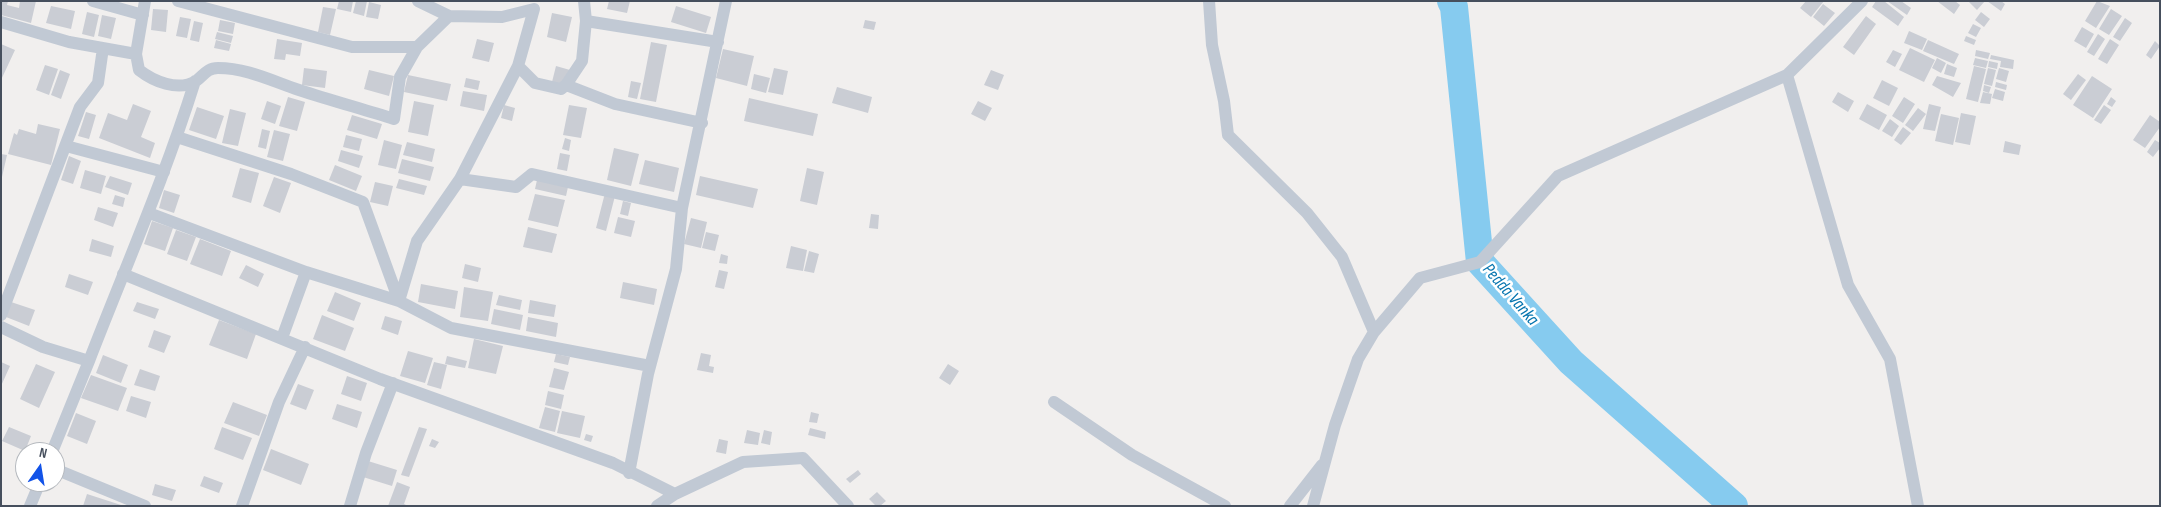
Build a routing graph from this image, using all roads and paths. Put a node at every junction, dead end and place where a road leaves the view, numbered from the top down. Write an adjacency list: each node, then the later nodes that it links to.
1 (93, 1): 10 (street)
2 (145, 1): 10 (street)
3 (178, 1): 15 (street)
4 (418, 1): 11 (street)
5 (584, 1): 12 (street)
6 (726, 1): 14 (street)
7 (1209, 1): 34 (street)
8 (1862, 1): 19 (street)
9 (536, 5): 11 (street); 18 (street)
10 (143, 14): 17 (street)
11 (449, 16): 15 (street)
12 (586, 21): 14 (street); 21 (street)
13 (1, 22): 16 (street)
14 (718, 42): 22 (street)
15 (417, 47): 20 (street)
16 (103, 48): 17 (street); 24 (street)
17 (136, 54): 20 (street)
18 (518, 66): 21 (street); 26 (street)
19 (1788, 75): 34 (street); 56 (street)
20 (195, 81): 23 (street)
21 (566, 86): 22 (street)
22 (702, 124): 27 (street)
23 (177, 137): 25 (street); 31 (street)
24 (66, 146): 25 (street); 32 (street)
25 (164, 172): 28 (street)
26 (460, 179): 27 (street); 31 (street)
27 (682, 208): 38 (street)
28 (149, 212): 29 (street); 30 (street)
29 (306, 272): 31 (street); 35 (street)
30 (123, 274): 35 (street); 37 (street)
31 (398, 301): 38 (street)
32 (1, 315)
33 (1, 327): 37 (street)
34 (1374, 332): 42 (street)
35 (282, 338): 36 (street)
36 (305, 347): 39 (street); 49 (street)
37 (89, 362): 41 (street)
38 (650, 366): 43 (street)
39 (394, 383): 43 (street); 50 (street)
40 (1054, 402): 53 (street)
41 (56, 442)
42 (1327, 459): 54 (street); 55 (street)
43 (629, 472): 46 (street)
44 (65, 473): 48 (street)
45 (36, 492): 47 (street)
46 (674, 494): 51 (street); 52 (street)
47 (30, 506)
48 (145, 506)
49 (242, 506)
50 (350, 506)
51 (657, 506)
52 (848, 506)
53 (1225, 506)
54 (1290, 506)
55 (1313, 506)
56 (1918, 506)

